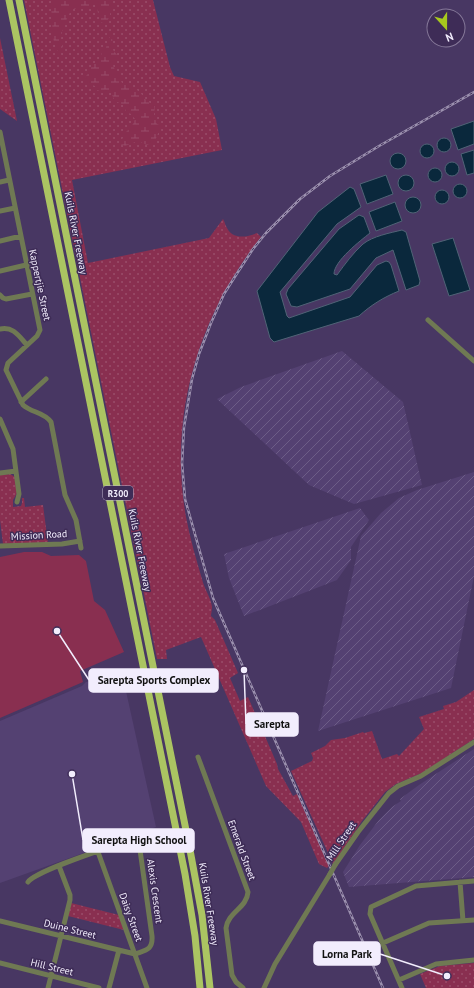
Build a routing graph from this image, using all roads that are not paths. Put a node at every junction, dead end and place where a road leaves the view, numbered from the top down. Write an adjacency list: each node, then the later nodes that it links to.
1 (9, 0): 50 (highway, Kuils River Freeway / R300)
2 (19, 0): 51 (highway, Kuils River Freeway / R300)
3 (0, 132): 4 (street, Kappertjie Street)
4 (2, 152): 5 (street, Kappertjie Street)
5 (9, 180): 6 (street); 7 (street, Kappertjie Street)
6 (0, 182)
7 (15, 208): 8 (street); 9 (street, Kappertjie Street)
8 (0, 211)
9 (20, 236): 10 (street); 11 (street, Kappertjie Street)
10 (0, 241)
11 (26, 265): 12 (street); 13 (street, Kappertjie Street)
12 (0, 271)
13 (32, 294): 14 (street); 17 (street, Kappertjie Street)
14 (0, 295)
15 (428, 320): 18 (street)
16 (0, 329): 17 (street)
17 (27, 345): 20 (street, Kappertjie Street)
18 (474, 361)
19 (46, 379): 20 (street)
20 (21, 402): 25 (street)
21 (0, 420): 22 (street)
22 (16, 471): 23 (street); 24 (street)
23 (0, 473)
24 (17, 502)
25 (80, 542): 26 (street, Mission Road); 27 (street)
26 (0, 546)
27 (81, 548)
28 (474, 742): 53 (street, Mill Street, bridge)
29 (198, 756): 52 (street, Emerald Street)
30 (98, 852): 31 (street, Alexis Crescent); 41 (street, Daisy Street); 41 (street, Alexis Crescent)
31 (59, 866): 33 (street, Alexis Crescent); 38 (street)
32 (474, 880): 34 (street)
33 (28, 882)
34 (460, 882): 35 (street); 39 (street)
35 (463, 920): 36 (street); 39 (street)
36 (474, 920)
37 (0, 921): 38 (street, Duine Street)
38 (61, 936): 40 (street, Duine Street); 44 (street)
39 (383, 943): 45 (street)
40 (119, 950): 41 (street, Duine Street); 48 (street)
41 (135, 954): 49 (street, Daisy Street)
42 (474, 960): 45 (street)
43 (0, 963): 44 (street, Hill Street)
44 (51, 976): 46 (street); 47 (street, Hill Street)
45 (399, 980): 54 (street)
46 (48, 988)
47 (99, 988)
48 (109, 988)
49 (147, 988)
50 (200, 988)
51 (210, 988)
52 (243, 988)
53 (264, 988)
54 (402, 988)

